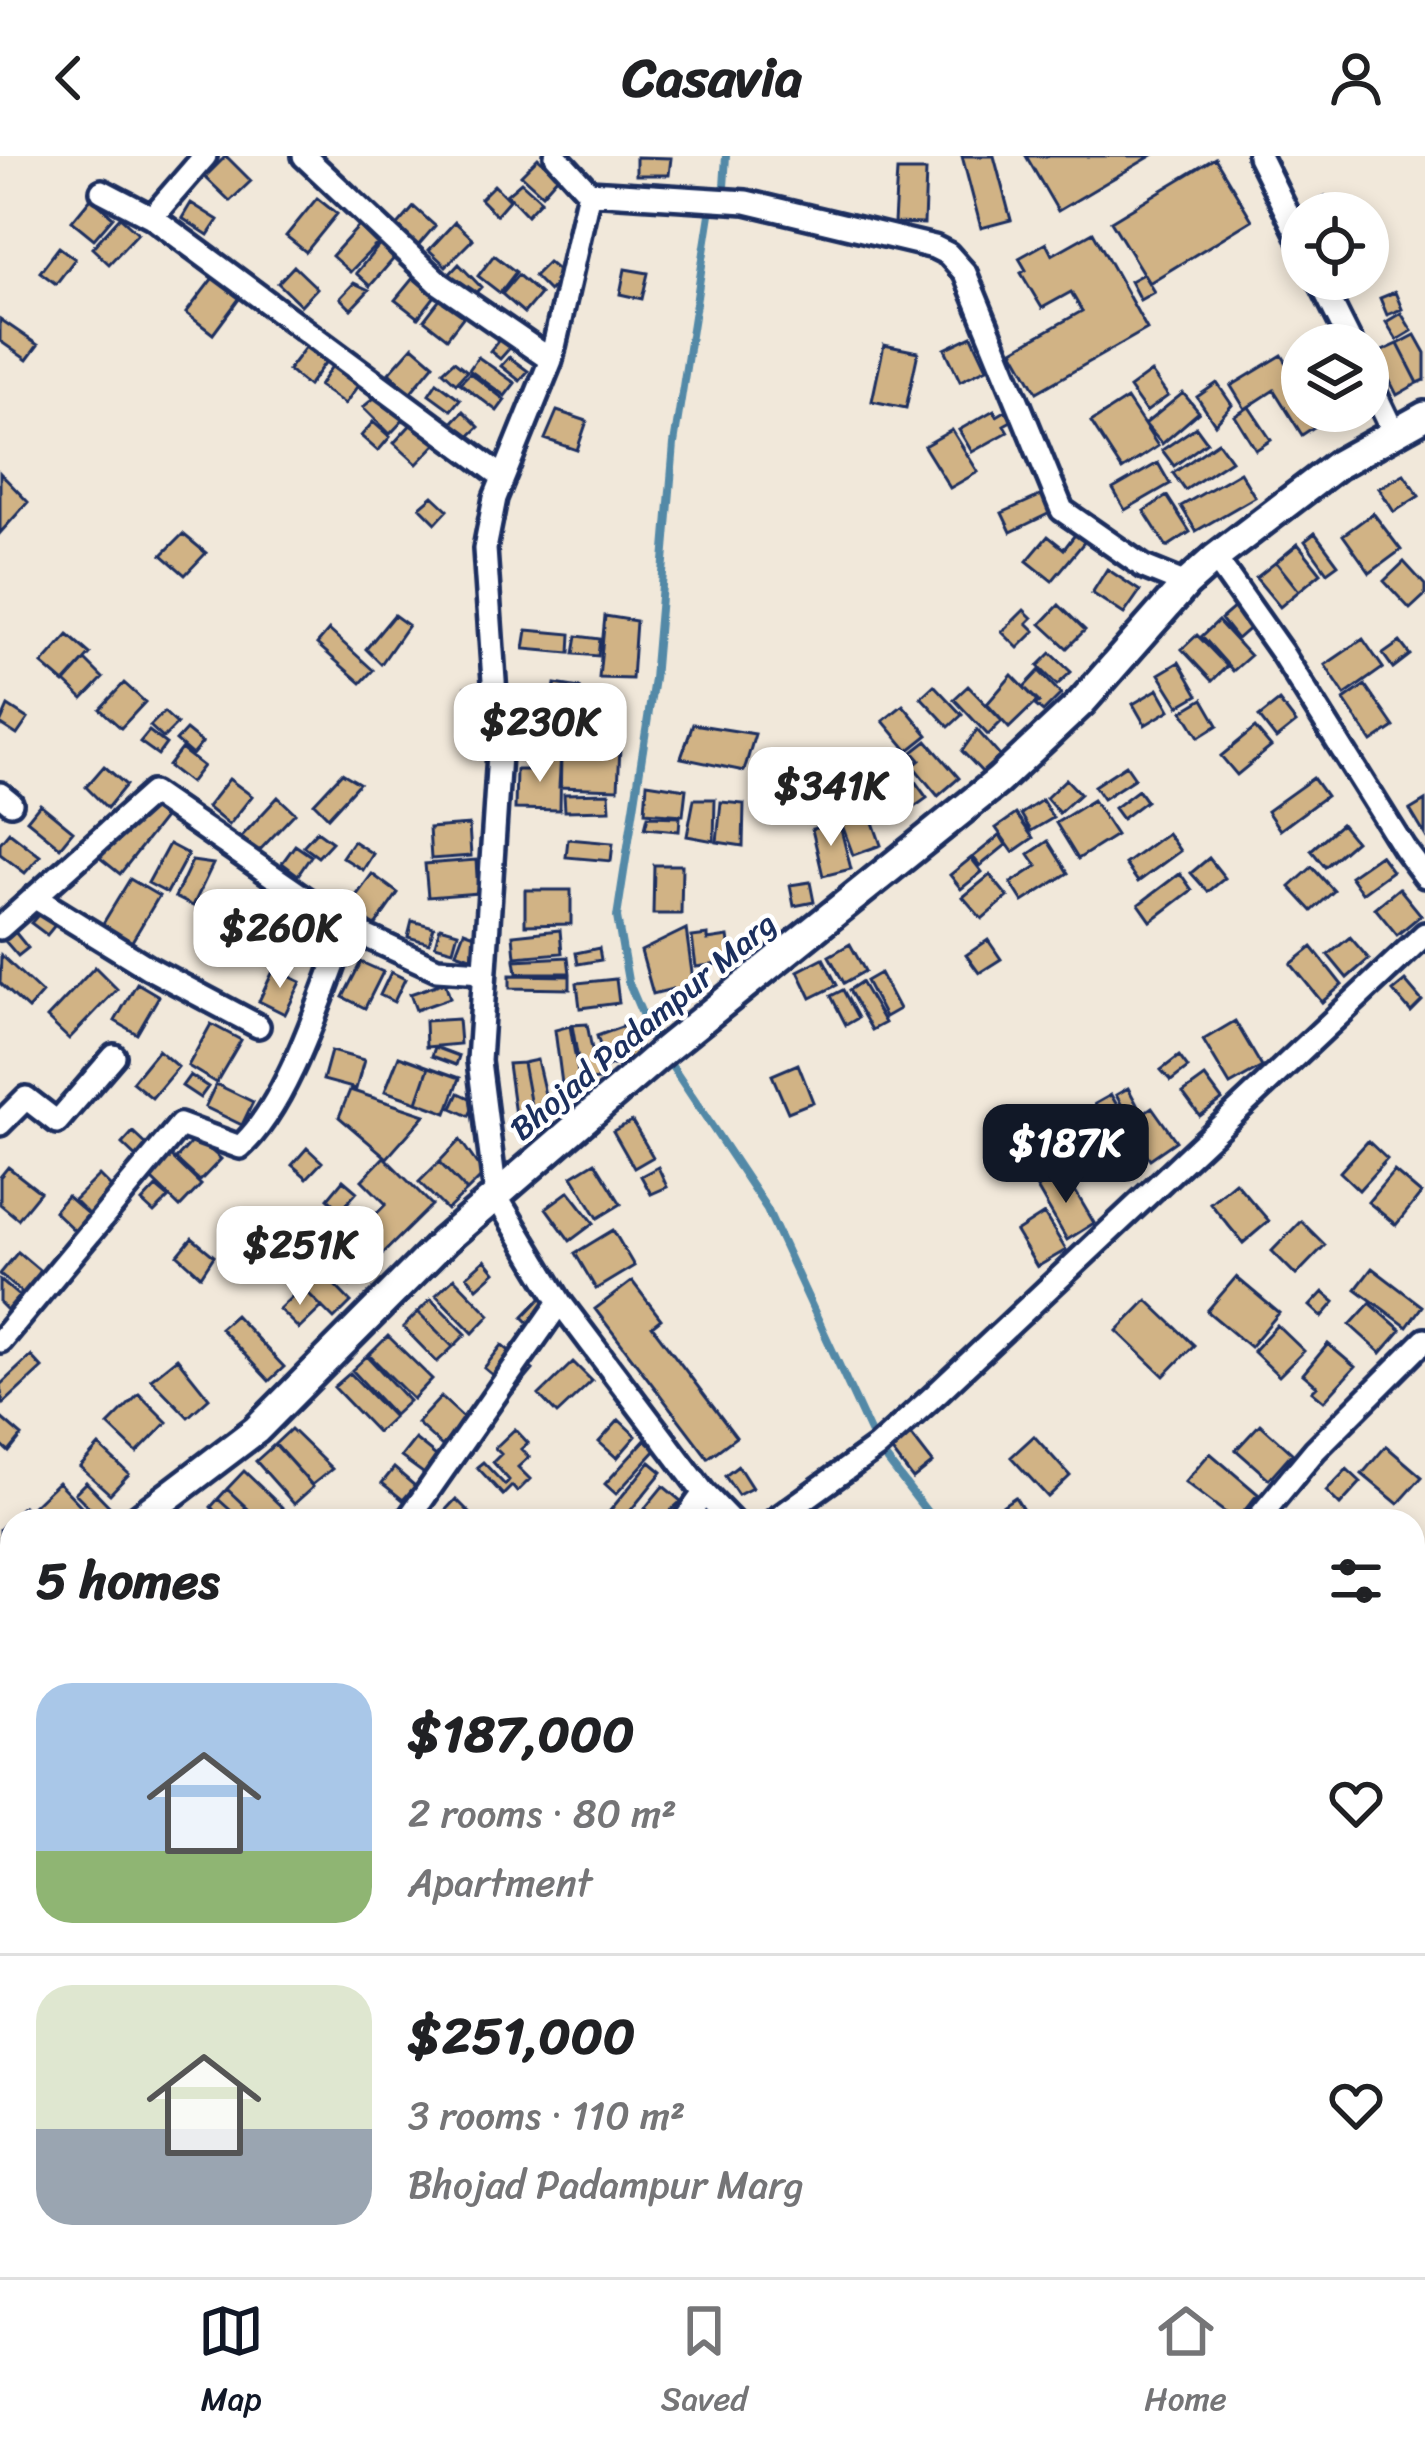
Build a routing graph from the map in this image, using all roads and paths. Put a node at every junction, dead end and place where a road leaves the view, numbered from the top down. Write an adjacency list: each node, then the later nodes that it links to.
1 (205, 156): 8 (street)
2 (304, 156): 9 (street)
3 (556, 156): 6 (street)
4 (1259, 156): 7 (street)
5 (102, 191): 8 (street)
6 (589, 193): 9 (street); 15 (street)
7 (1281, 201)
8 (152, 217): 13 (street)
9 (550, 360): 13 (street)
10 (1425, 416): 12 (street, Bhojad Padampur Marg)
11 (1389, 423): 12 (street)
12 (1394, 433): 14 (street, Bhojad Padampur Marg)
13 (503, 477): 21 (street)
14 (1215, 558): 15 (street, Bhojad Padampur Marg); 16 (street)
15 (1186, 584): 25 (street, Bhojad Padampur Marg)
16 (1425, 876)
17 (34, 897): 18 (street); 19 (street); 22 (street)
18 (0, 928)
19 (348, 928): 21 (street); 28 (street)
20 (1425, 934): 34 (street)
21 (482, 972): 25 (street)
22 (258, 1026)
23 (114, 1056): 24 (street)
24 (0, 1124)
25 (496, 1196): 26 (street); 30 (street, Bhojad Padampur Marg)
26 (560, 1302): 29 (street); 31 (street)
27 (1425, 1340): 35 (street)
28 (0, 1341)
29 (704, 1493): 32 (street); 33 (street)
30 (152, 1509)
31 (415, 1509)
32 (693, 1509)
33 (719, 1509)
34 (791, 1509)
35 (1266, 1509)

